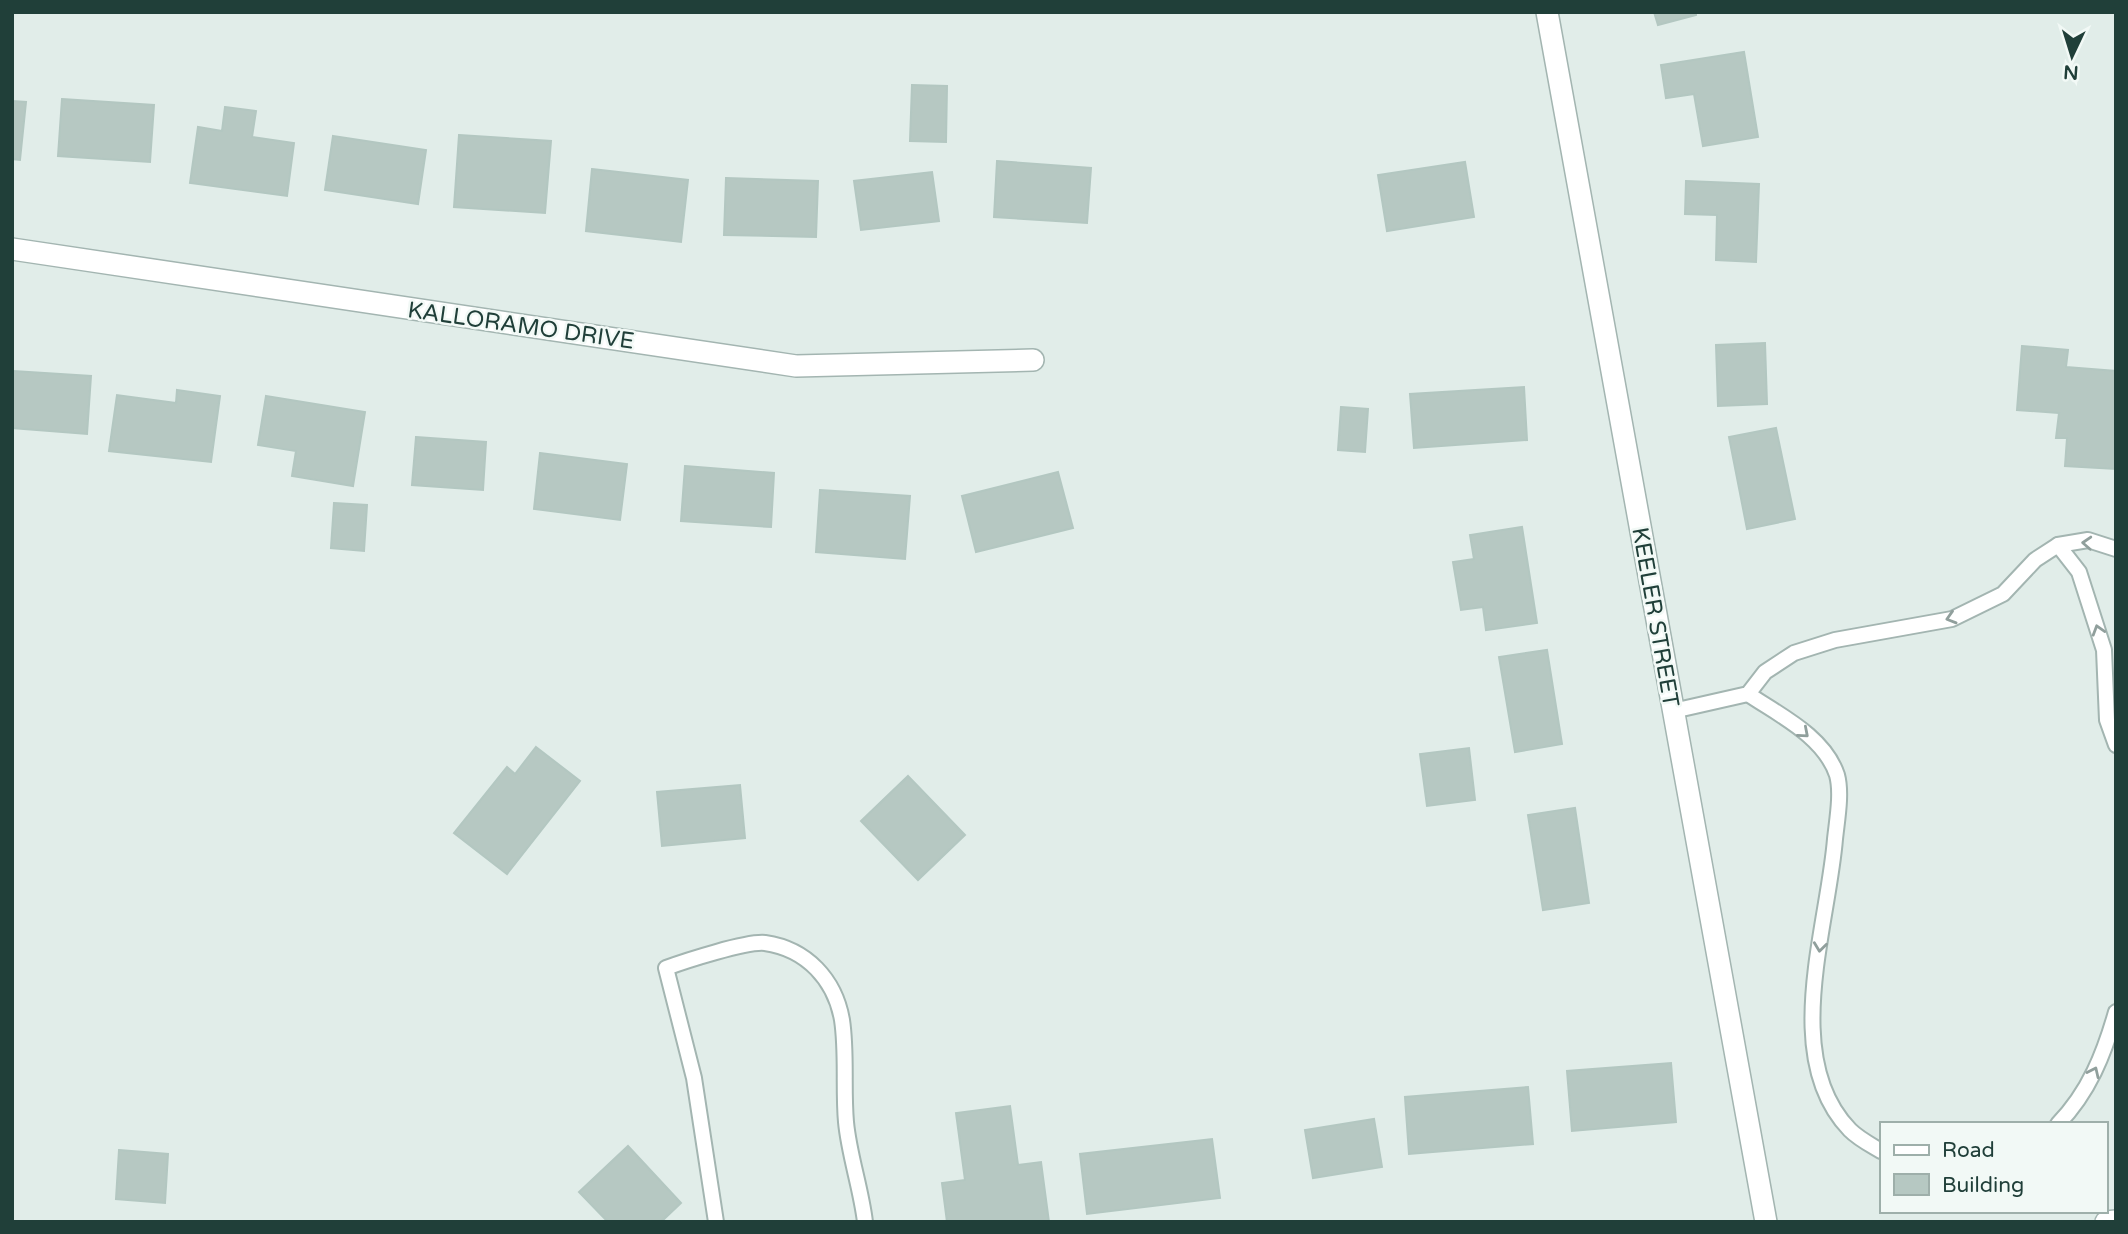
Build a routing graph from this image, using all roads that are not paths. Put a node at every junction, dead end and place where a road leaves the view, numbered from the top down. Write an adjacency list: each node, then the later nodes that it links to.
1 (1547, 12): 7 (street, KEELER STREET)
2 (12, 249): 3 (street, KALLORAMO DRIVE)
3 (1033, 360)
4 (2058, 545): 5 (lane, one-way to 4); 6 (lane, one-way to 6); 8 (lane, one-way to 4)
5 (2116, 549)
6 (1748, 694): 7 (lane); 11 (lane, one-way to 11)
7 (1673, 711): 15 (street, KEELER STREET)
8 (2116, 745)
9 (2116, 1012): 10 (lane, one-way to 9)
10 (2060, 1122)
11 (1880, 1150)
12 (2116, 1221): 16 (street)
13 (716, 1222): 14 (lane)
14 (865, 1222)
15 (1766, 1222)
16 (2106, 1222)

